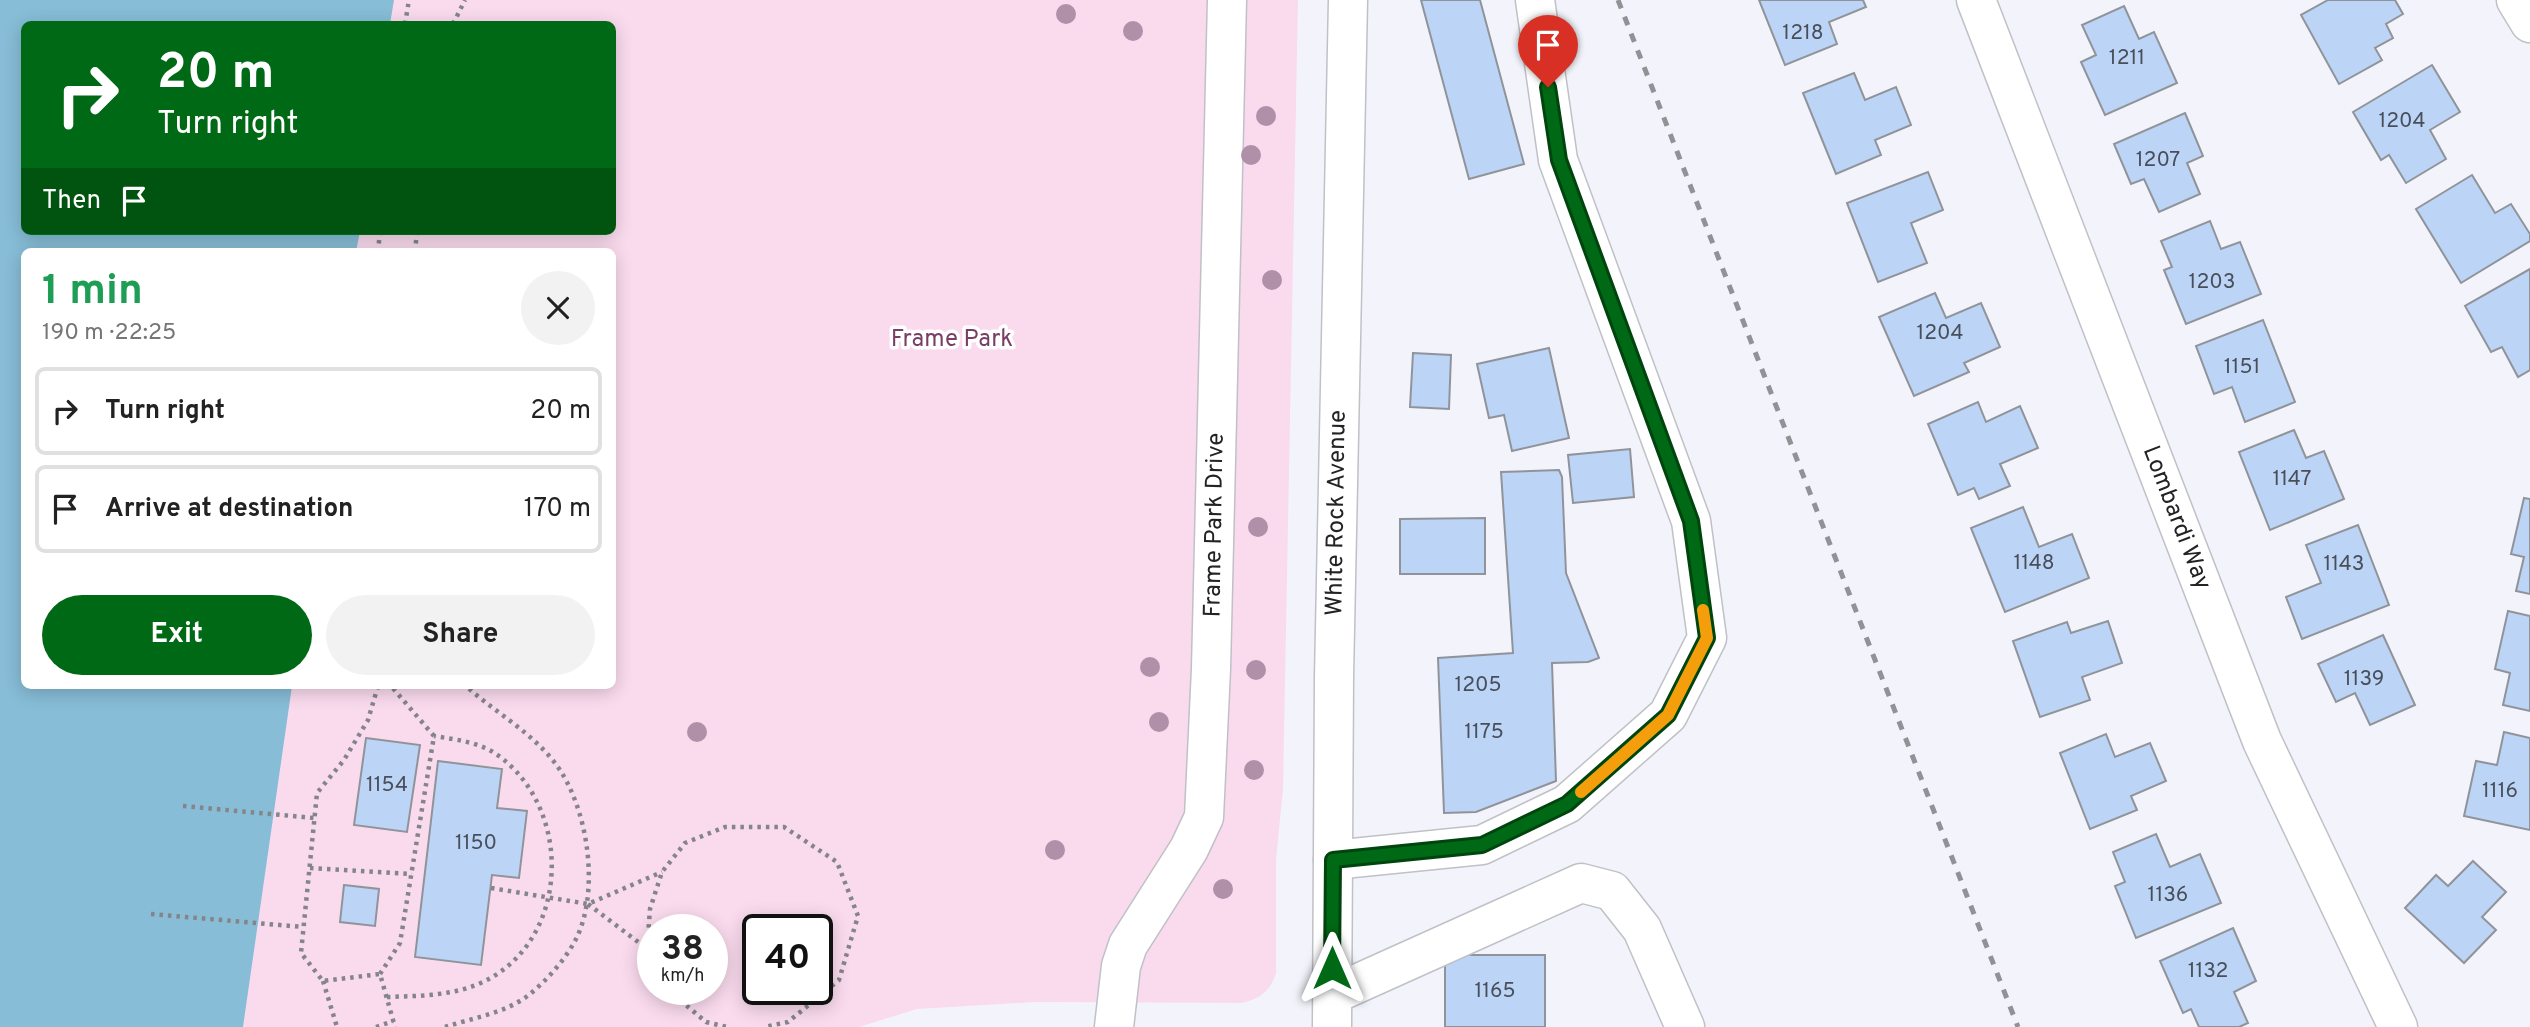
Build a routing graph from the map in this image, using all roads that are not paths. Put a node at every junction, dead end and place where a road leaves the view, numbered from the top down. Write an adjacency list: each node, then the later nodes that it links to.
1 (1227, 0): 9 (street, Frame Park Drive)
2 (1348, 0): 7 (street, White Rock Avenue)
3 (1535, 0): 7 (street)
4 (1976, 0): 11 (street, Lombardi Way)
5 (2516, 0): 6 (street)
6 (2530, 23)
7 (1333, 860): 8 (street, White Rock Avenue)
8 (1332, 1011): 10 (street)
9 (1114, 1027)
10 (1685, 1027)
11 (2398, 1027)

